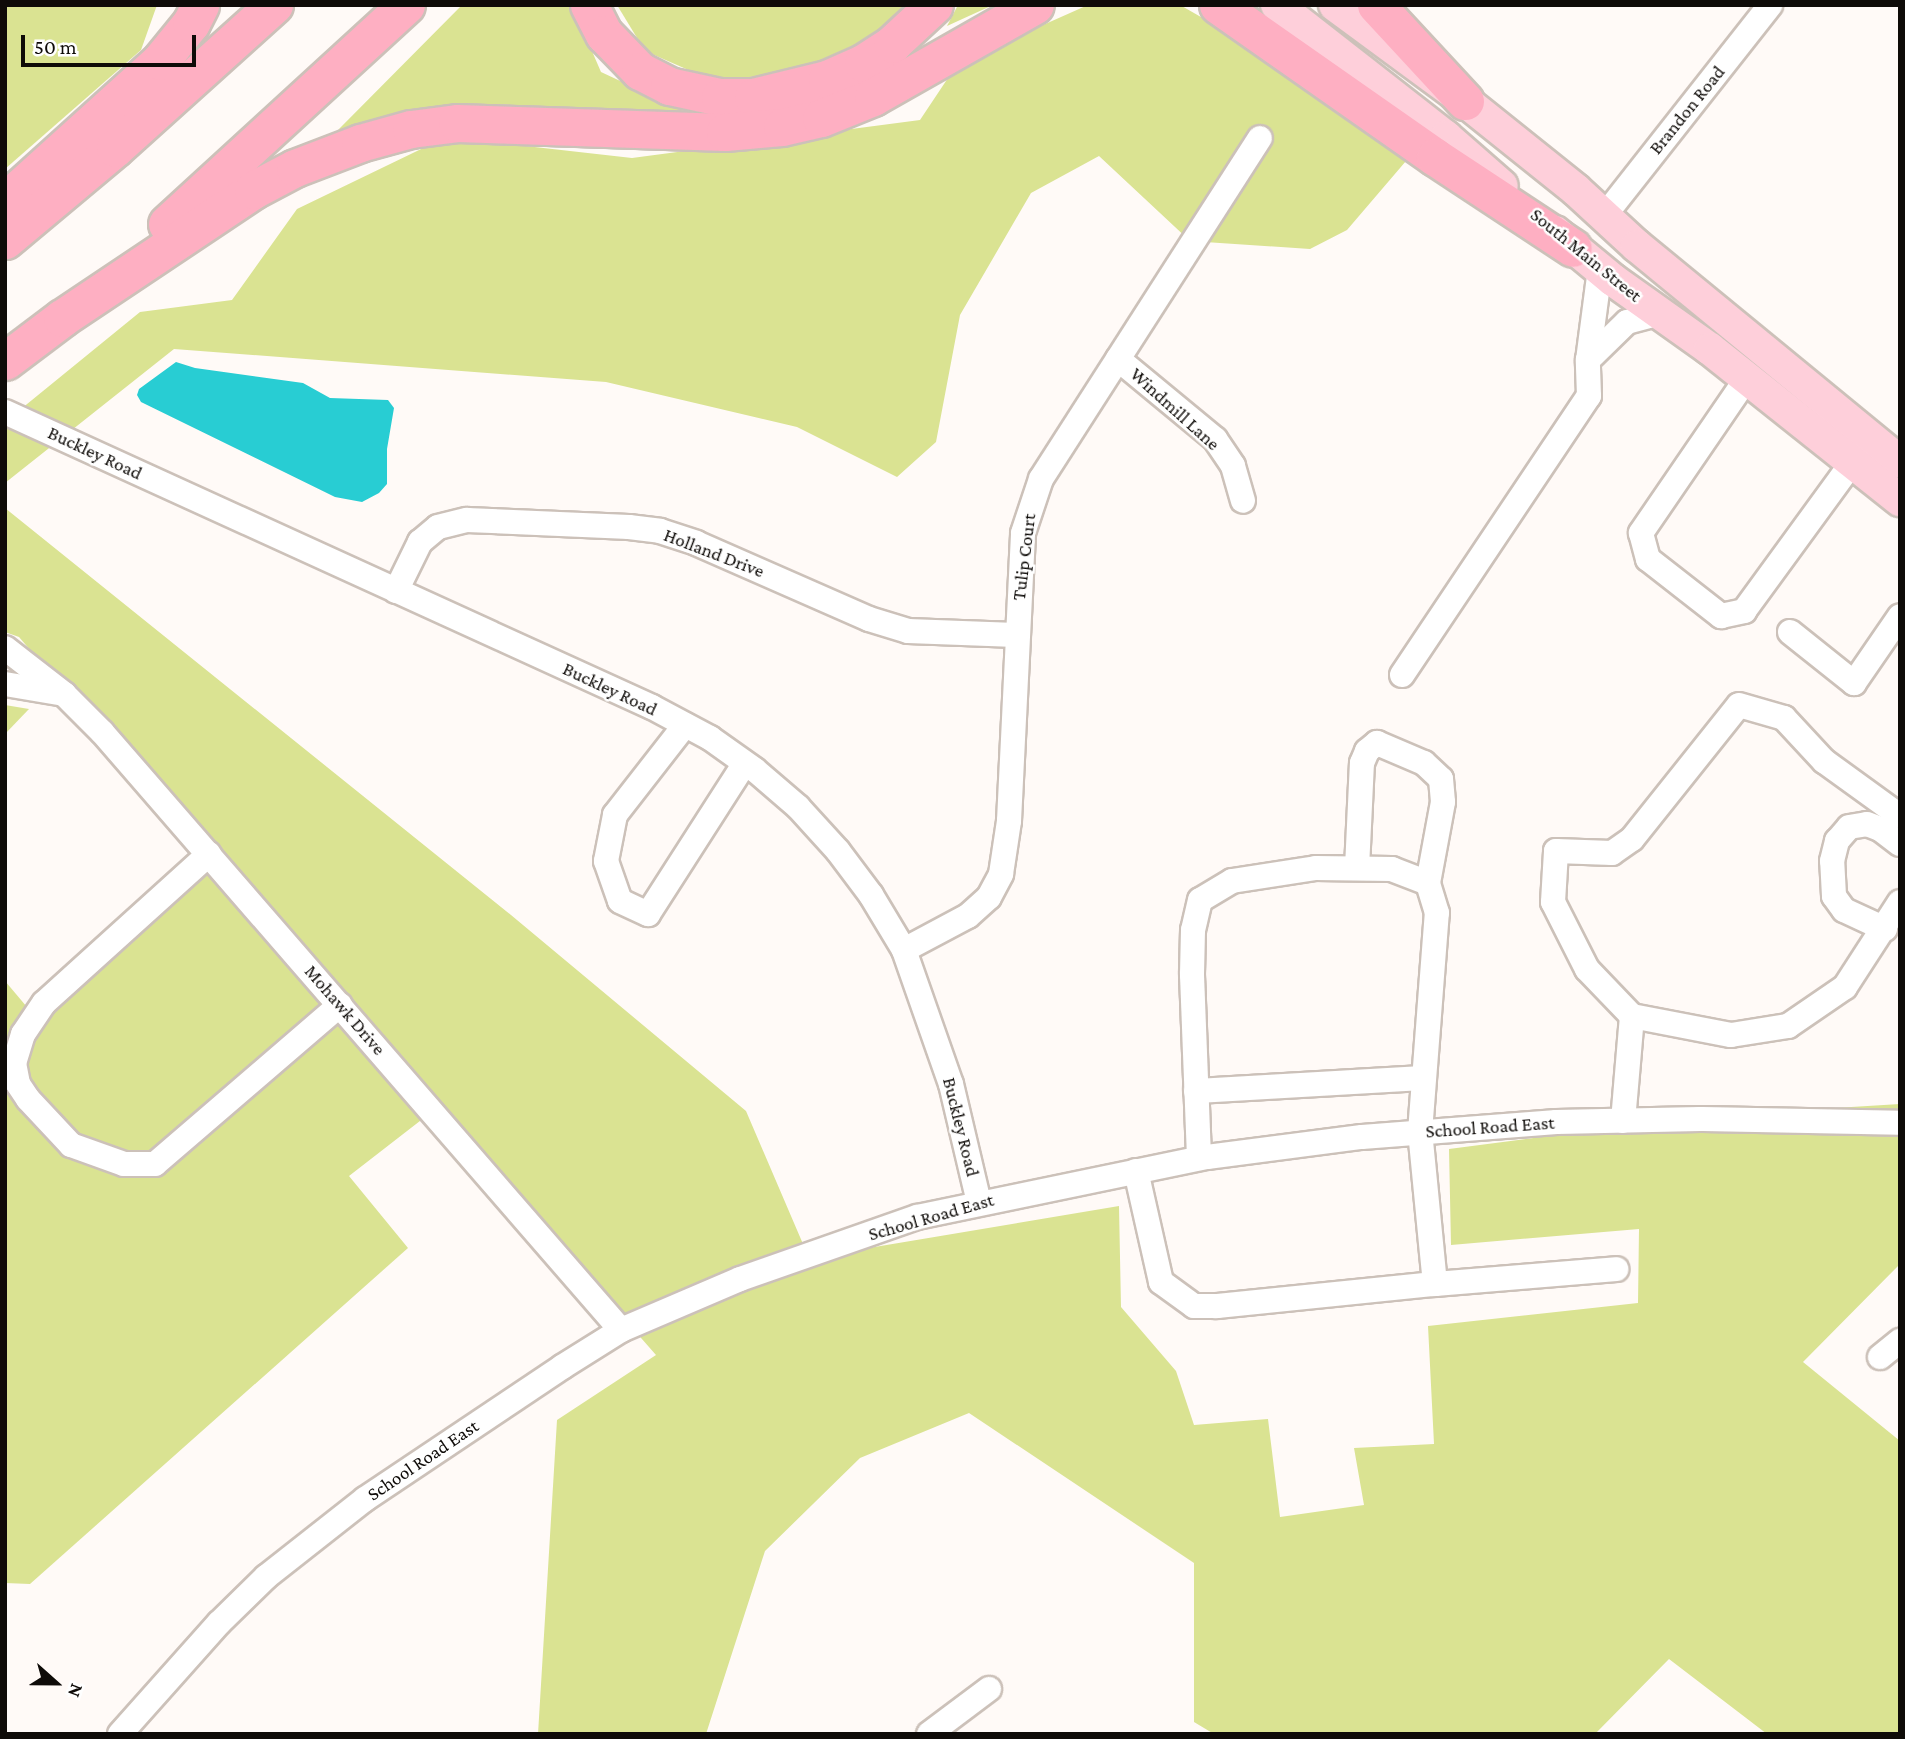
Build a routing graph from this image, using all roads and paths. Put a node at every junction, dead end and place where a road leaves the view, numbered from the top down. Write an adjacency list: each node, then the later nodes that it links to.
1 (200, 5): 14 (highway)
2 (274, 5): 16 (highway)
3 (406, 5): 19 (highway)
4 (589, 5): 5 (highway)
5 (934, 5)
6 (1035, 5): 19 (highway)
7 (1218, 5): 17 (highway)
8 (1277, 5): 17 (main road, South Main Street)
9 (1335, 5): 12 (main road, South Main Street)
10 (1376, 5): 12 (highway)
11 (1770, 5): 15 (street, Brandon Road)
12 (1465, 101): 15 (main road, South Main Street)
13 (1260, 138): 20 (street, Tulip Court)
14 (5, 201)
15 (1605, 215): 25 (main road, South Main Street)
16 (5, 240)
17 (1587, 259): 18 (main road, South Main Street); 21 (street)
18 (1660, 313): 21 (street); 23 (main road, South Main Street)
19 (62, 318): 22 (highway)
20 (1118, 359): 28 (street, Windmill Lane); 32 (street, Tulip Court)
21 (1588, 360): 34 (street)
22 (5, 361)
23 (1747, 379): 26 (main road, South Main Street); 26 (street)
24 (5, 412): 29 (street, Buckley Road)
25 (1900, 462)
26 (1852, 463): 27 (main road, South Main Street)
27 (1900, 500)
28 (1243, 501)
29 (396, 591): 32 (street, Holland Drive); 37 (street, Buckley Road)
30 (1900, 617): 31 (street)
31 (1790, 632)
32 (1016, 635): 46 (street, Tulip Court)
33 (5, 648): 36 (street, Mohawk Drive)
34 (1402, 675)
35 (5, 684): 36 (street)
36 (64, 694): 41 (street, Mohawk Drive)
37 (685, 725): 38 (street, Buckley Road); 38 (street)
38 (745, 763): 46 (street, Buckley Road)
39 (1900, 816): 48 (street)
40 (1900, 844): 45 (street)
41 (209, 854): 47 (street, Mohawk Drive); 47 (street)
42 (1357, 868): 43 (street); 43 (street); 50 (street)
43 (1428, 883): 49 (street)
44 (1900, 902): 45 (street)
45 (1885, 929): 48 (street)
46 (904, 950): 56 (street, Buckley Road)
47 (340, 1005): 59 (street, Mohawk Drive)
48 (1632, 1016): 51 (street)
49 (1424, 1078): 50 (street); 53 (street)
50 (1196, 1091): 54 (street)
51 (1623, 1121): 52 (street, School Road East); 53 (street, School Road East)
52 (1900, 1123)
53 (1420, 1132): 54 (street, School Road East); 58 (street)
54 (1199, 1158): 55 (street, School Road East)
55 (1136, 1171): 56 (street, School Road East); 58 (street)
56 (979, 1202): 59 (street, School Road East)
57 (1616, 1269): 58 (street)
58 (1436, 1284)
59 (621, 1330): 63 (street, School Road East)
60 (1900, 1341): 61 (street)
61 (1880, 1357)
62 (989, 1689): 64 (street)
63 (120, 1734)
64 (929, 1734)

